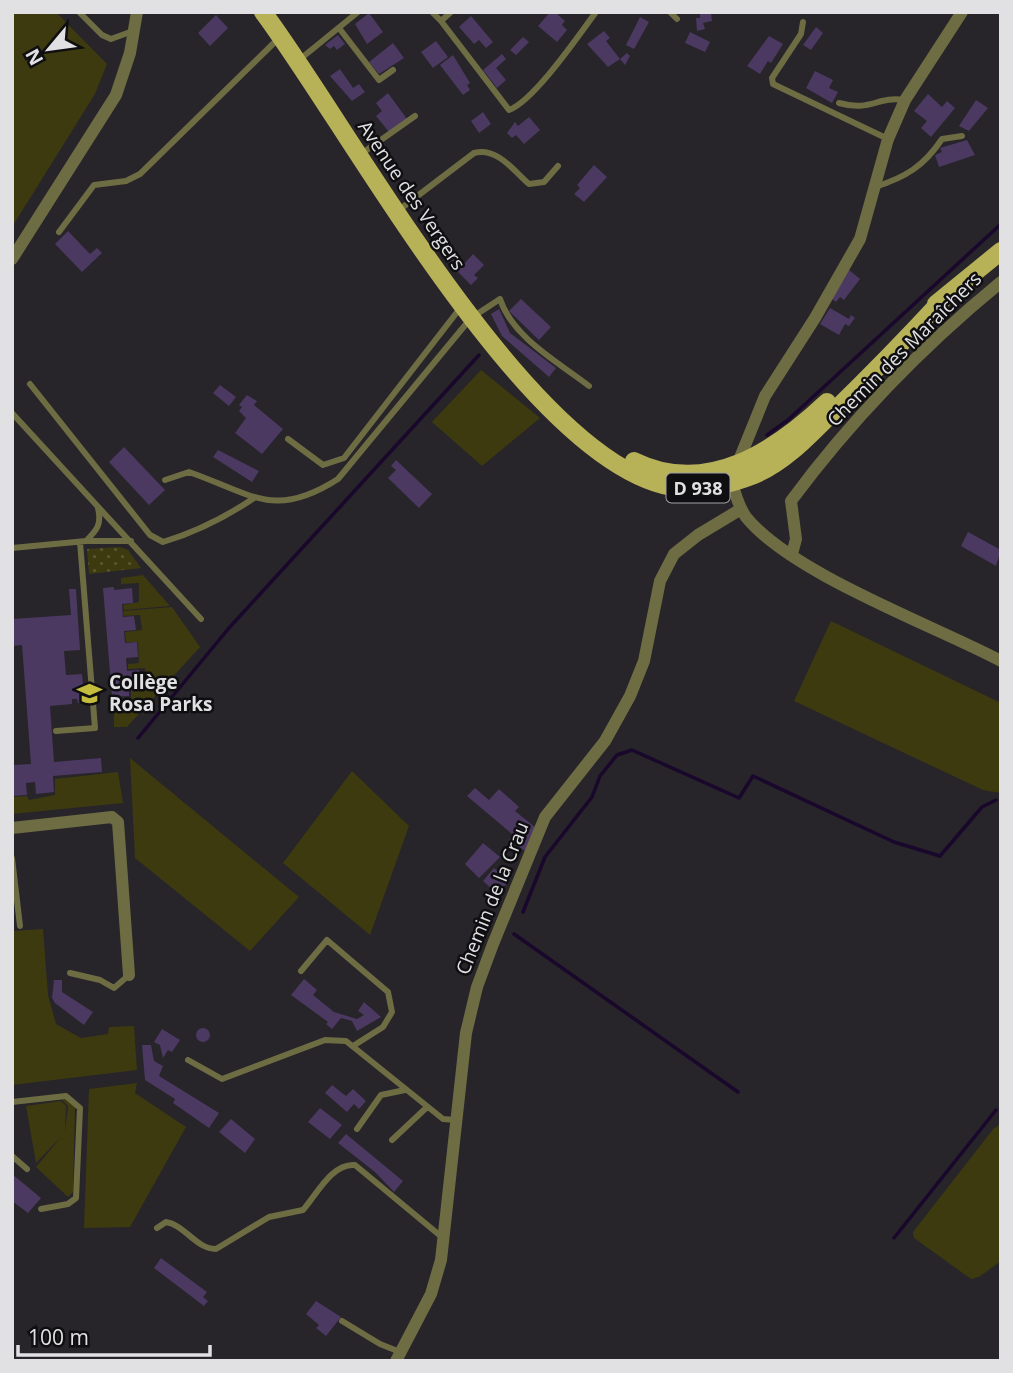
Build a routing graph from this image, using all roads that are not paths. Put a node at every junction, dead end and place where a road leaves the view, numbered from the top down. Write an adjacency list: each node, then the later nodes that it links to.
1 (79, 12): 14 (lane)
2 (138, 12): 14 (street)
3 (263, 12): 15 (main road, Avenue des Vergers / D 938)
4 (358, 12): 13 (lane)
5 (432, 12): 11 (lane)
6 (450, 12): 11 (lane)
7 (596, 12): 11 (lane)
8 (670, 12): 10 (lane)
9 (962, 12): 18 (street)
10 (677, 19)
11 (441, 21)
12 (803, 22): 22 (lane)
13 (340, 27): 16 (lane); 17 (lane)
14 (135, 30): 29 (street)
15 (281, 36): 16 (main road, Avenue des Vergers / D 938); 27 (lane)
16 (298, 61): 23 (main road, Avenue des Vergers / D 938)
17 (393, 70)
18 (905, 100): 19 (lane); 22 (street)
19 (839, 103)
20 (415, 116): 23 (lane)
21 (962, 136): 25 (lane)
22 (888, 139): 25 (street)
23 (360, 155): 26 (main road, Avenue des Vergers / D 938)
24 (558, 166): 26 (lane)
25 (874, 187): 38 (street)
26 (397, 211): 32 (main road, Avenue des Vergers / D 938)
27 (59, 232)
28 (1001, 251): 31 (main road, D 938)
29 (12, 259)
30 (1001, 282): 46 (street, Chemin des Maraîchers)
31 (944, 298): 38 (main road, D 938); 38 (main road, D 938)
32 (467, 312): 34 (lane); 35 (main road, Avenue des Vergers / D 938); 37 (lane); 40 (lane)
33 (30, 384): 40 (lane)
34 (589, 386)
35 (536, 393): 38 (main road, D 938); 38 (main road, D 938)
36 (12, 413): 41 (lane)
37 (288, 439)
38 (735, 474): 42 (street)
39 (166, 480): 40 (lane)
40 (254, 498)
41 (98, 506): 43 (lane); 44 (lane)
42 (741, 509): 46 (street); 61 (street, Chemin de la Crau)
43 (131, 541): 44 (lane); 47 (lane)
44 (83, 542): 45 (lane); 49 (lane)
45 (12, 548)
46 (792, 554): 48 (street)
47 (201, 620)
48 (1001, 661)
49 (56, 731)
50 (12, 828): 55 (street)
51 (12, 858): 52 (lane)
52 (20, 926)
53 (301, 971): 56 (lane)
54 (70, 973): 55 (lane)
55 (129, 975)
56 (352, 1046): 57 (lane); 58 (lane)
57 (188, 1060)
58 (405, 1090): 60 (lane); 62 (lane)
59 (12, 1102): 66 (lane)
60 (426, 1108): 61 (lane); 63 (lane)
61 (457, 1120): 68 (street, Chemin de la Crau)
62 (357, 1129)
63 (392, 1140)
64 (12, 1156): 65 (lane)
65 (27, 1169)
66 (41, 1209)
67 (157, 1228): 68 (lane)
68 (444, 1239): 70 (street, Chemin de la Crau)
69 (342, 1321): 70 (lane)
70 (398, 1356)

